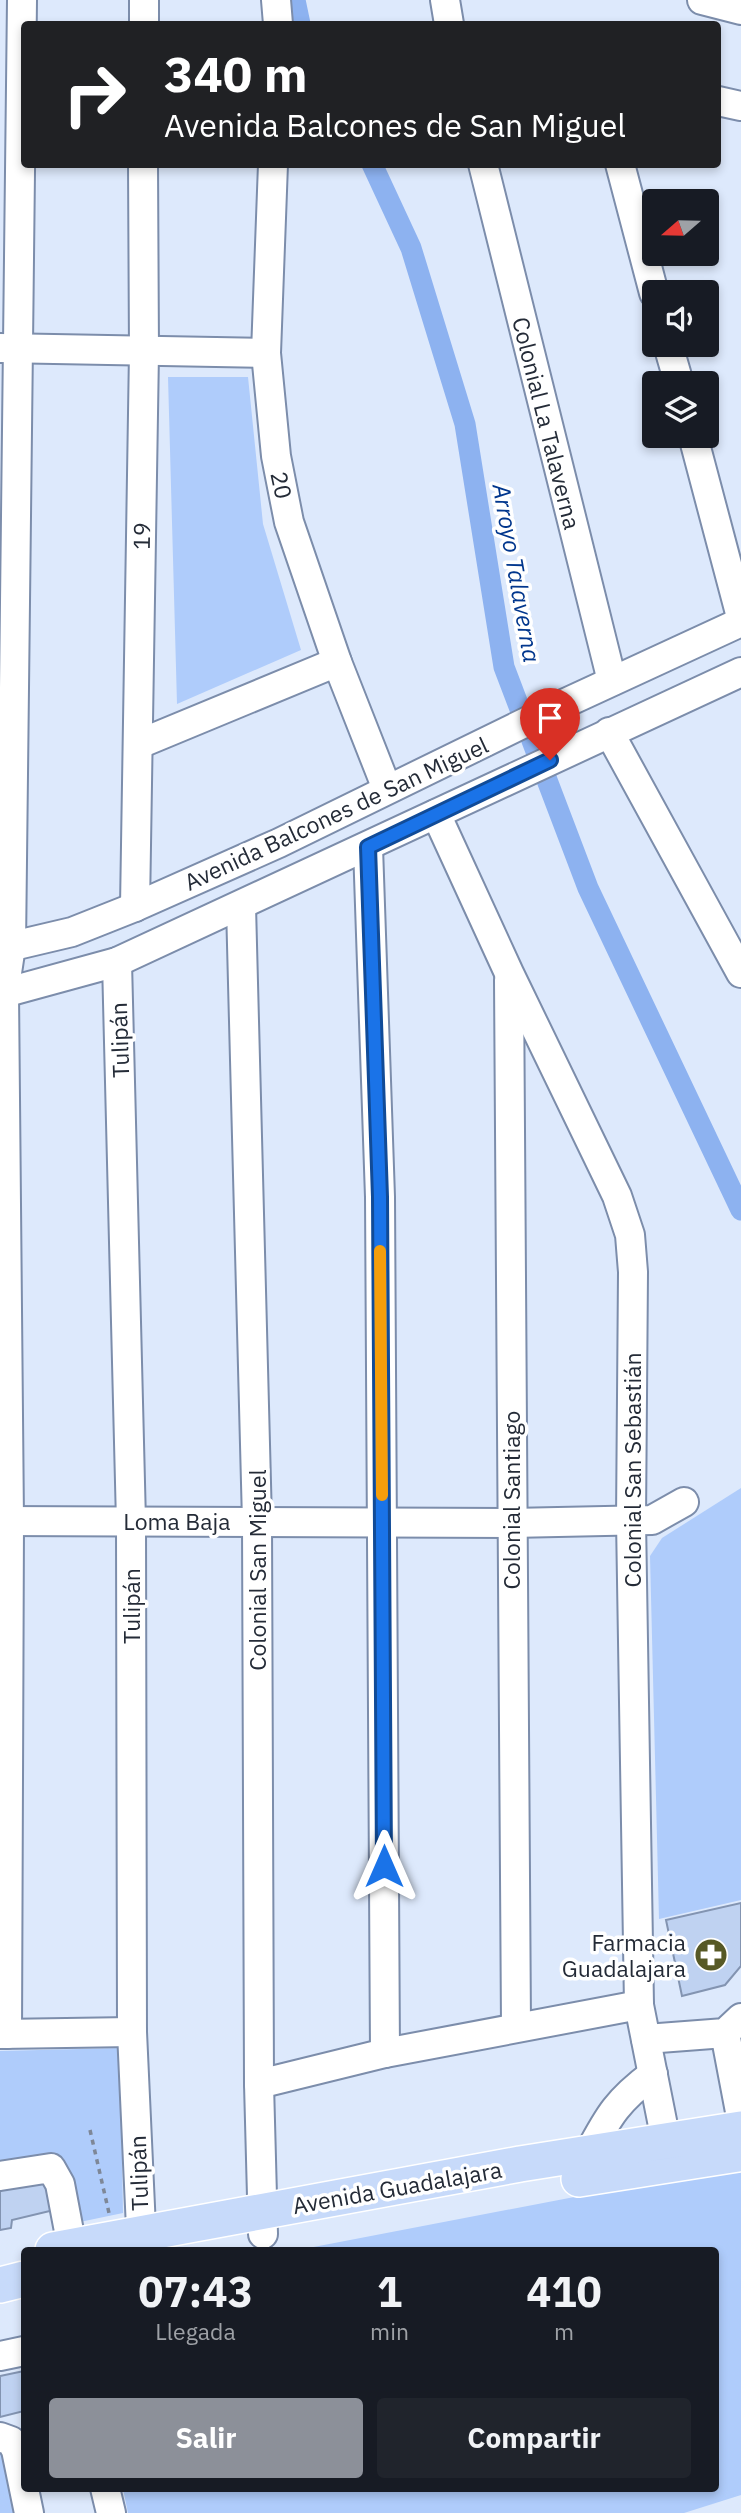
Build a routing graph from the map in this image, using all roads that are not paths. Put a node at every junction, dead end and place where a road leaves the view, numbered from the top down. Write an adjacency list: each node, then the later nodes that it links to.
1 (22, 0): 7 (street)
2 (144, 0): 8 (street)
3 (276, 0): 9 (street)
4 (445, 0): 10 (street)
5 (702, 0): 6 (street)
6 (741, 10)
7 (21, 21)
8 (144, 21)
9 (278, 21)
10 (448, 21)
11 (21, 25): 19 (street)
12 (721, 102): 13 (street)
13 (741, 106)
14 (143, 168): 20 (street, 19)
15 (273, 168): 21 (street, 20)
16 (484, 168): 26 (street, Colonial La Talaverna)
17 (621, 168): 18 (street)
18 (651, 280)
19 (8, 348): 20 (street); 34 (street)
20 (144, 352): 21 (street); 28 (street, 19)
21 (266, 353): 24 (street, 20)
22 (696, 448): 23 (street)
23 (741, 620): 26 (street, Avenida Balcones de San Miguel)
24 (337, 662): 28 (street); 29 (street, 20)
25 (738, 679): 27 (street, Avenida Balcones de San Miguel)
26 (612, 681): 29 (street, Avenida Balcones de San Miguel)
27 (598, 737): 30 (street, Avenida Balcones de San Miguel); 37 (street)
28 (138, 744): 33 (street, 19)
29 (387, 789): 33 (street, Avenida Balcones de San Miguel)
30 (436, 814): 31 (street, Avenida Balcones de San Miguel); 36 (street, Colonial San Sebastián)
31 (368, 847): 32 (street, Avenida Balcones de San Miguel); 43 (street)
32 (241, 906): 35 (street, Avenida Balcones de San Miguel); 42 (street, Colonial San Miguel)
33 (135, 907): 34 (street, Avenida Balcones de San Miguel)
34 (6, 947): 38 (street)
35 (117, 962): 38 (street, Avenida Balcones de San Miguel); 44 (street, Tulipán)
36 (509, 973): 40 (street, Colonial San Sebastián); 45 (street, Colonial Santiago)
37 (741, 973)
38 (2, 993): 41 (street)
39 (684, 1502): 40 (street, Loma Baja)
40 (631, 1520): 45 (street, Loma Baja); 46 (street, Colonial San Sebastián)
41 (4, 1521): 44 (street, Loma Baja); 50 (street)
42 (257, 1521): 43 (street, Loma Baja); 44 (street, Loma Baja); 54 (street, Colonial San Miguel)
43 (382, 1521): 45 (street, Loma Baja); 52 (street)
44 (131, 1522): 49 (street, Tulipán)
45 (511, 1523): 48 (street, Colonial Santiago)
46 (639, 2005): 48 (street); 51 (street, Colonial San Sebastián)
47 (733, 2025): 51 (street); 55 (street)
48 (516, 2026): 52 (street)
49 (132, 2032): 50 (street); 62 (street, Tulipán)
50 (3, 2034)
51 (646, 2039): 53 (street, Colonial San Sebastián)
52 (385, 2053): 54 (street)
53 (653, 2074): 57 (street); 58 (street, Colonial San Sebastián)
54 (259, 2084): 61 (street, Colonial San Miguel)
55 (739, 2097)
56 (741, 2129): 58 (main road, Avenida Guadalajara)
57 (589, 2153): 58 (main road, Avenida Guadalajara); 61 (main road, Avenida Guadalajara)
58 (668, 2153): 59 (main road, Avenida Guadalajara); 61 (main road, Avenida Guadalajara)
59 (741, 2153)
60 (0, 2176): 63 (street)
61 (263, 2223): 62 (main road, Avenida Guadalajara); 65 (main road, Avenida Guadalajara)
62 (141, 2242): 64 (main road, Avenida Guadalajara)
63 (63, 2247)
64 (85, 2247)
65 (183, 2247)
66 (21, 2257): 67 (main road)
67 (0, 2261)
68 (21, 2280): 69 (main road)
69 (0, 2285)
70 (21, 2352): 71 (street)
71 (0, 2356)
72 (0, 2437): 73 (street)
73 (21, 2474)
74 (25, 2492): 76 (street)
75 (106, 2492): 77 (street)
76 (29, 2513)
77 (111, 2513)

